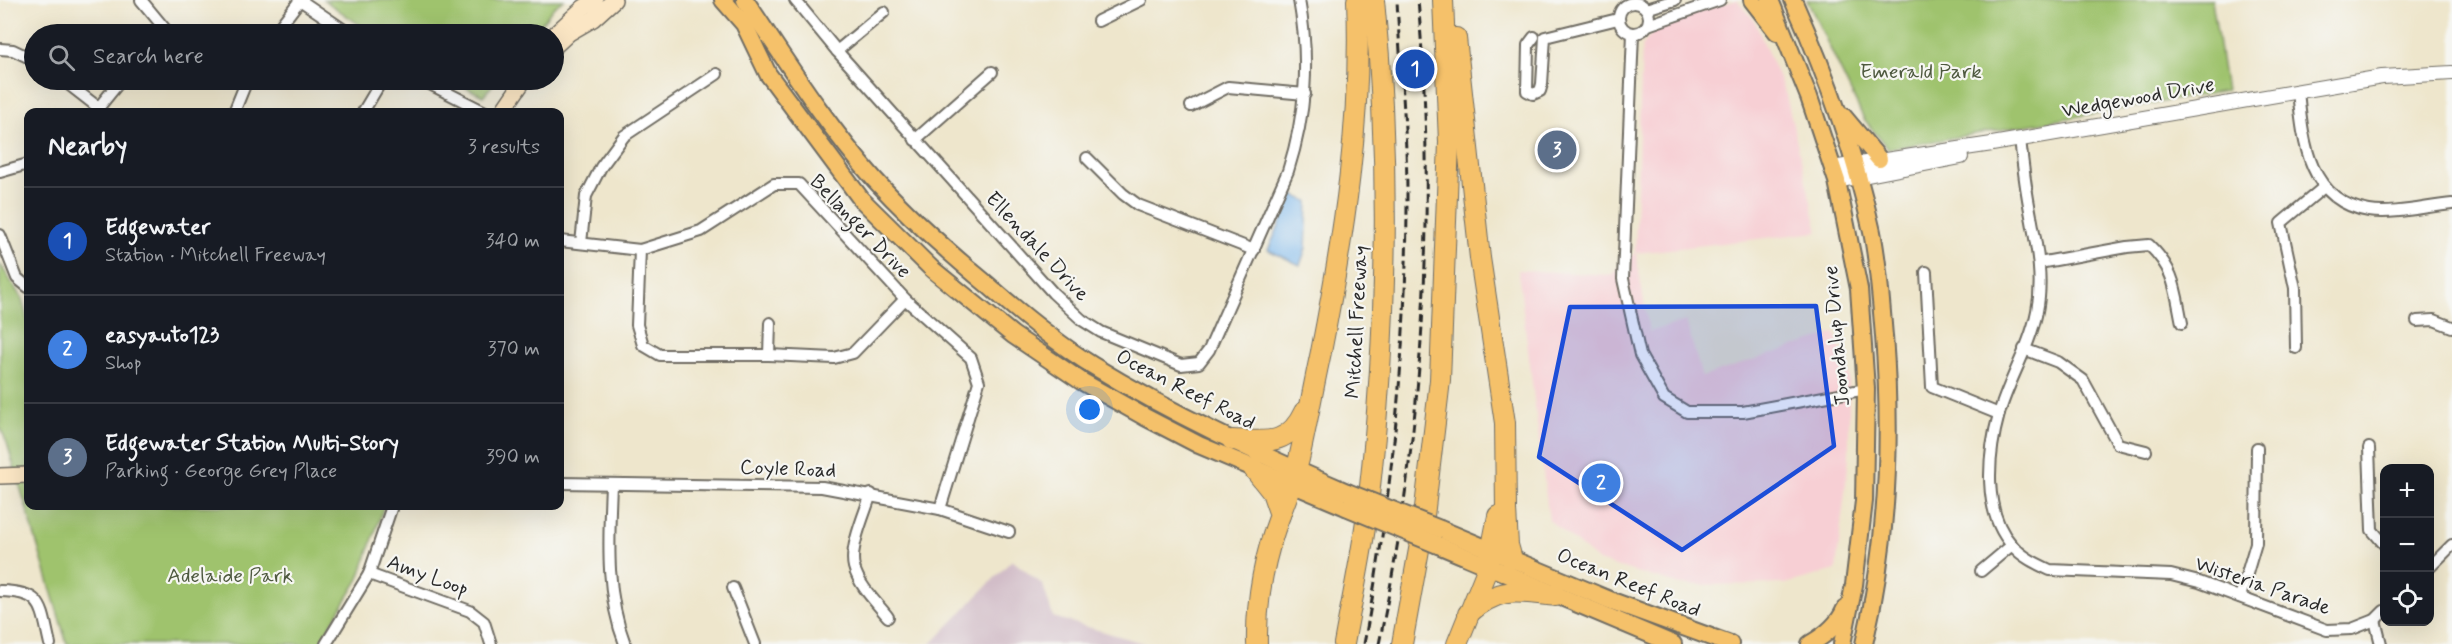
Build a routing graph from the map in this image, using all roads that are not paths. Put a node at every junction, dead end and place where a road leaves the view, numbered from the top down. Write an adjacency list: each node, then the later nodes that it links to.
1 (141, 0): 24 (street)
2 (300, 0): 25 (street); 26 (street)
3 (595, 0): 28 (main road)
4 (614, 0): 30 (main road)
5 (723, 0): 91 (main road, Ocean Reef Road)
6 (745, 0): 87 (main road, Ocean Reef Road)
7 (795, 0): 34 (street, Ellendale Drive)
8 (1141, 0): 23 (street)
9 (1299, 0): 47 (street, Ellendale Drive)
10 (1357, 0): 85 (highway)
11 (1374, 0): 129 (highway, Mitchell Freeway)
12 (1443, 0): 130 (highway)
13 (1450, 0): 95 (highway)
14 (1675, 0): 20 (street)
15 (1720, 0): 27 (street)
16 (1752, 0): 33 (main road)
17 (1770, 0): 33 (main road, Joondalup Drive)
18 (1793, 0): 50 (main road)
19 (1630, 1): 20 (street); 22 (street)
20 (1646, 9): 27 (street)
21 (884, 12): 34 (street)
22 (1618, 19): 29 (street); 31 (street)
23 (1098, 21)
24 (158, 24)
25 (282, 24)
26 (335, 24)
27 (1648, 25): 29 (street)
28 (564, 26)
29 (1633, 33): 84 (street)
30 (564, 37)
31 (1539, 37)
32 (0, 49): 35 (street)
33 (1791, 49): 65 (main road, Joondalup Drive)
34 (837, 51): 58 (street, Ellendale Drive)
35 (24, 55)
36 (992, 72): 58 (street)
37 (2452, 73): 48 (street, Wedgewood Drive)
38 (717, 74): 70 (street)
39 (2452, 81): 48 (street, Wedgewood Drive)
40 (74, 90): 51 (street)
41 (112, 90): 52 (street)
42 (240, 90): 53 (street)
43 (376, 90): 54 (street)
44 (442, 90): 55 (street)
45 (508, 90): 56 (main road)
46 (517, 90): 57 (main road)
47 (1305, 94): 49 (street); 72 (street, Ellendale Drive)
48 (2299, 95): 59 (street, Wedgewood Drive); 66 (street)
49 (1191, 106)
50 (1835, 106): 61 (main road); 63 (main road)
51 (95, 108)
52 (99, 108)
53 (235, 108)
54 (365, 108)
55 (477, 108)
56 (496, 108)
57 (505, 108)
58 (915, 140): 72 (street, Ellendale Drive)
59 (2021, 143): 61 (street, Wedgewood Drive); 63 (street, Wedgewood Drive); 73 (street, Wisteria Parade)
60 (1087, 158): 72 (street)
61 (1879, 159): 63 (street, Wedgewood Drive)
62 (24, 165): 64 (street)
63 (1855, 170): 65 (street, Wedgewood Drive); 115 (main road)
64 (0, 172)
65 (1834, 174): 84 (main road, Joondalup Drive)
66 (2324, 188): 67 (street); 81 (street)
67 (2452, 204)
68 (0, 235): 75 (street)
69 (564, 241): 70 (street, Bellanger Drive)
70 (581, 243): 71 (street, Bellanger Drive)
71 (640, 250): 76 (street, Bellanger Drive); 83 (street)
72 (1254, 250)
73 (2039, 263): 79 (street); 82 (street, Wisteria Parade)
74 (1926, 272): 86 (street)
75 (24, 284)
76 (905, 299): 83 (street); 101 (street, Bellanger Drive)
77 (2417, 321): 80 (street)
78 (770, 323): 83 (street)
79 (2182, 323)
80 (2452, 327)
81 (2296, 348)
82 (2024, 349): 86 (street, Wisteria Parade); 90 (street)
83 (769, 355)
84 (1866, 389): 113 (main road, Joondalup Drive)
85 (1311, 396): 87 (highway); 94 (highway)
86 (1999, 414): 106 (street, Wisteria Parade)
87 (1232, 440): 94 (main road, Ocean Reef Road)
88 (2257, 448): 118 (street)
89 (2369, 448): 105 (street)
90 (2146, 451)
91 (1253, 468): 94 (main road, Ocean Reef Road); 103 (highway)
92 (24, 475): 93 (main road)
93 (0, 476)
94 (1294, 476): 103 (highway); 108 (main road, Ocean Reef Road, bridge)
95 (1505, 478): 108 (highway); 109 (highway)
96 (24, 483): 99 (main road)
97 (564, 483): 98 (street, Coyle Road)
98 (611, 483): 100 (street, Coyle Road); 126 (street)
99 (0, 484)
100 (871, 494): 101 (street, Coyle Road); 121 (street)
101 (940, 509): 104 (street, Coyle Road)
102 (391, 510): 112 (street)
103 (1280, 515): 128 (highway)
104 (1009, 532)
105 (2380, 539)
106 (2012, 545): 111 (street); 118 (street, Wisteria Parade)
107 (2452, 545): 110 (street)
108 (1490, 559): 109 (main road, Ocean Reef Road); 117 (main road, Ocean Reef Road); 119 (highway)
109 (1512, 559): 133 (main road, Ocean Reef Road)
110 (2434, 563)
111 (1981, 571)
112 (369, 574): 124 (street); 125 (street, Amy Loop)
113 (1854, 585): 134 (main road); 135 (main road, Joondalup Drive)
114 (733, 588): 127 (street)
115 (1876, 589): 136 (main road); 137 (main road)
116 (0, 591): 123 (street)
117 (1556, 596): 119 (highway); 132 (main road, Ocean Reef Road)
118 (2240, 597): 122 (street, Wisteria Parade)
119 (1468, 614): 131 (highway)
120 (2380, 616): 122 (street, Wisteria Parade)
121 (888, 617)
122 (2375, 620): 138 (street)
123 (50, 644)
124 (326, 644)
125 (490, 644)
126 (625, 644)
127 (755, 644)
128 (1257, 644)
129 (1344, 644)
130 (1402, 644)
131 (1457, 644)
132 (1672, 644)
133 (1730, 644)
134 (1810, 644)
135 (1842, 644)
136 (1864, 644)
137 (1874, 644)
138 (2381, 644)

